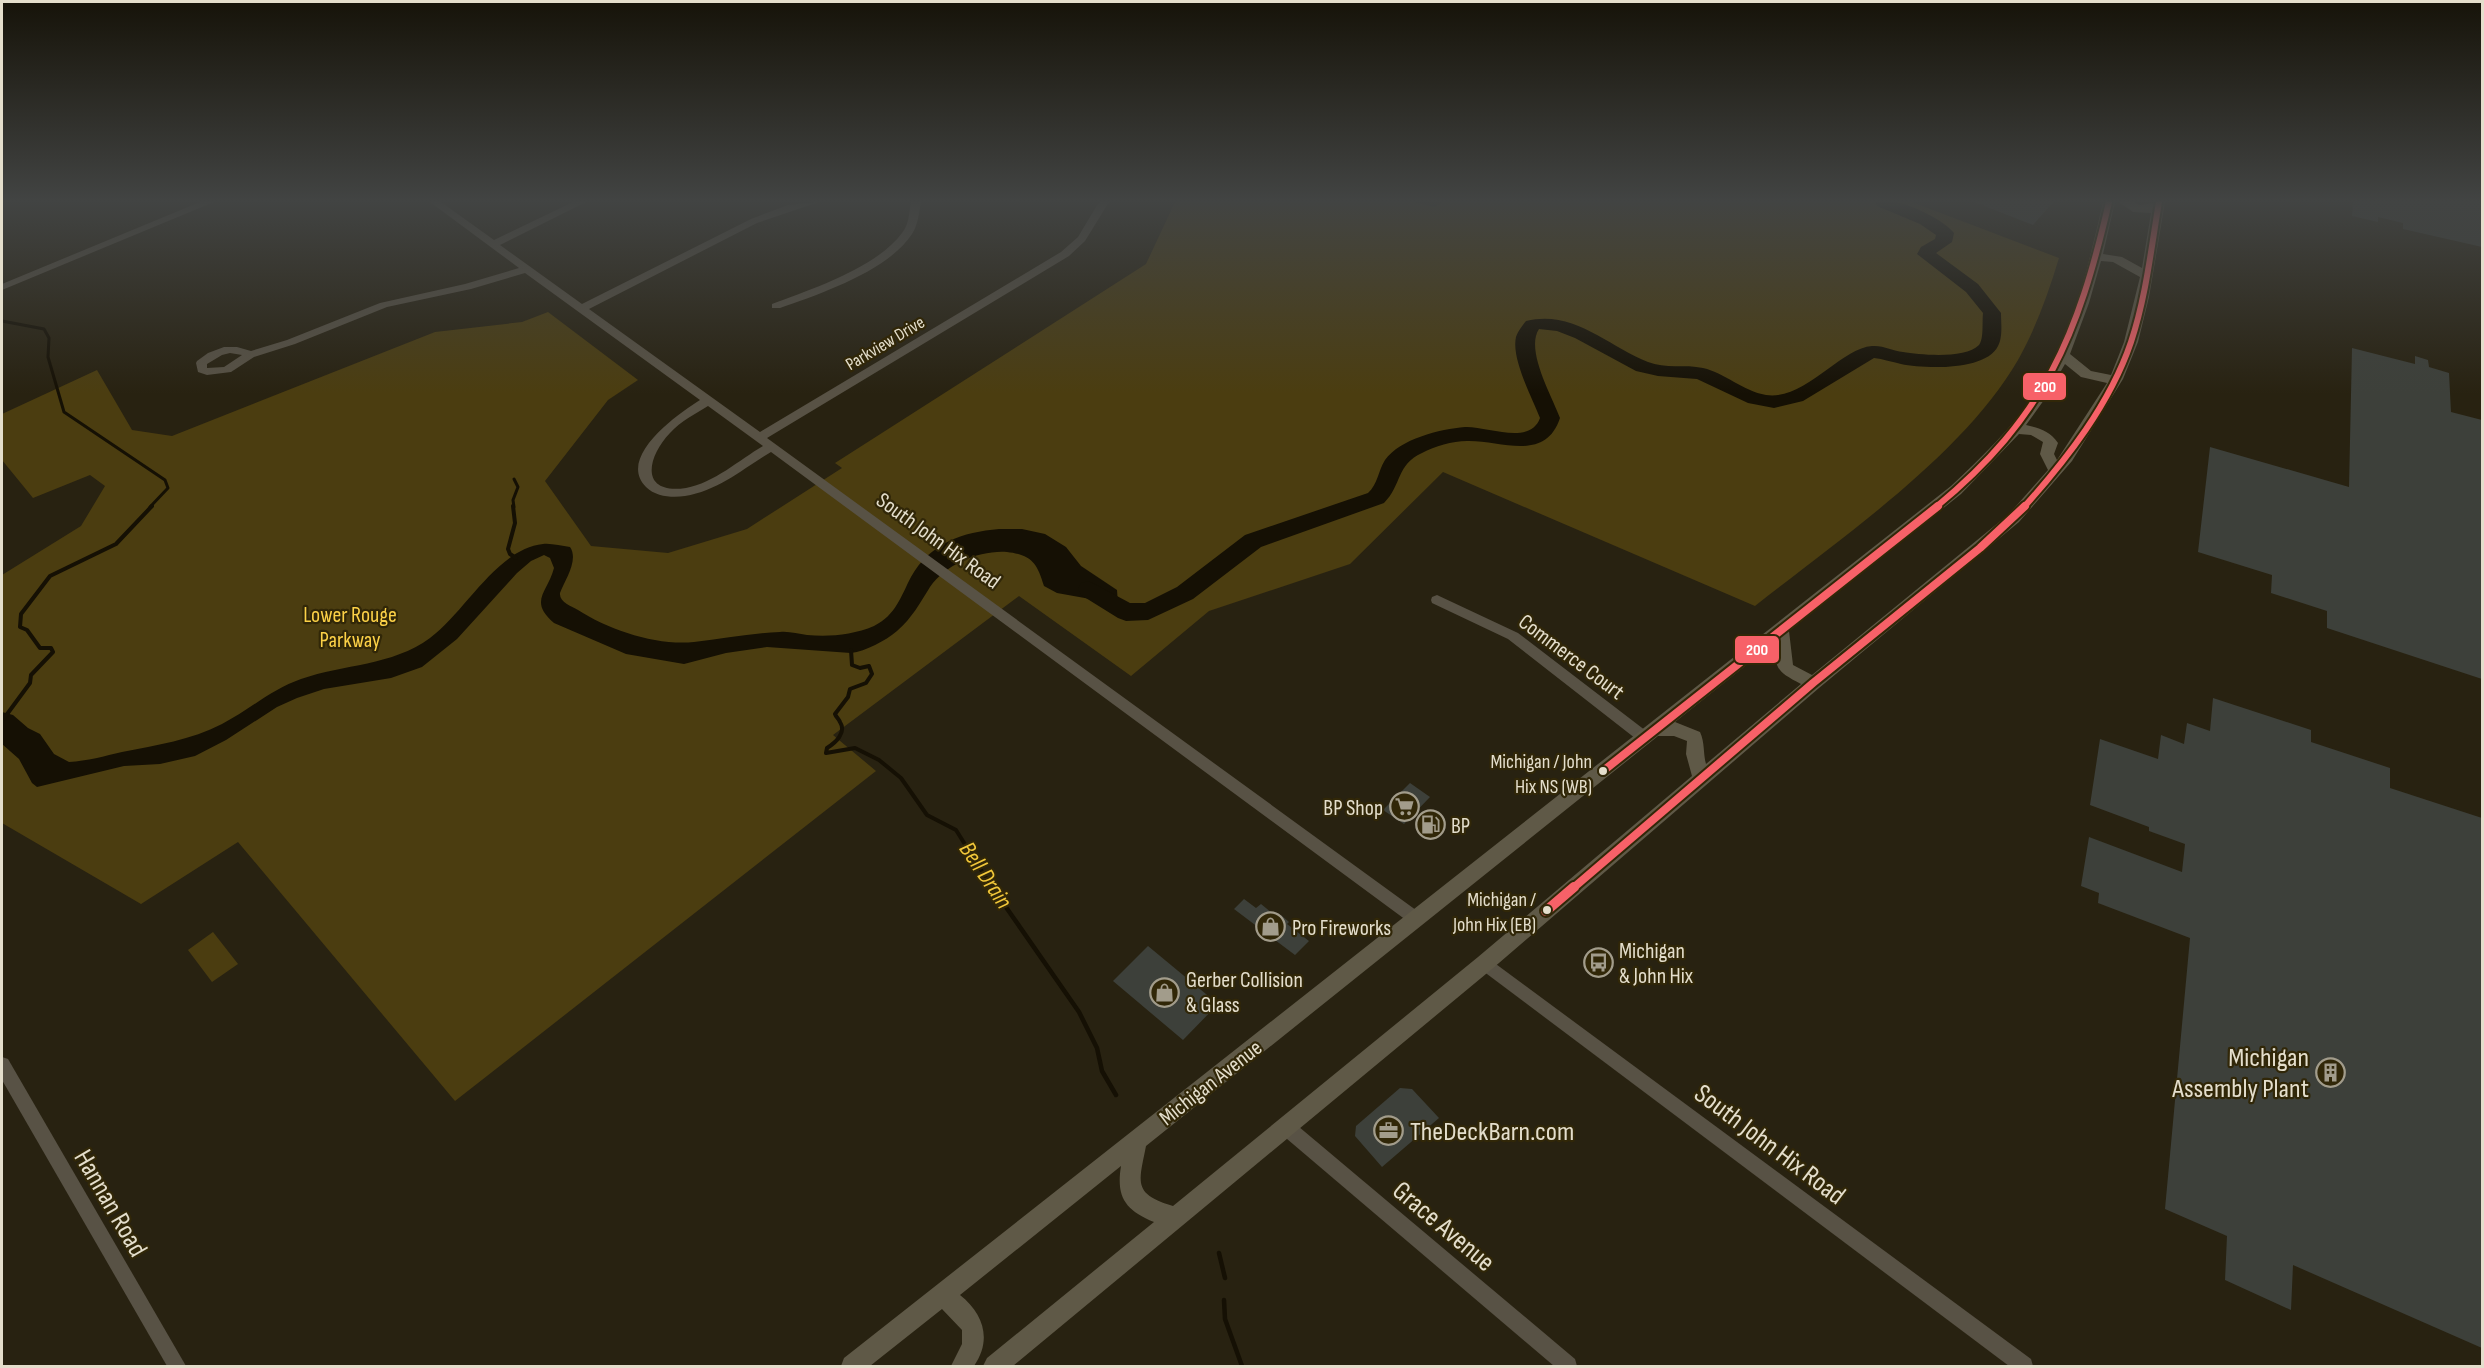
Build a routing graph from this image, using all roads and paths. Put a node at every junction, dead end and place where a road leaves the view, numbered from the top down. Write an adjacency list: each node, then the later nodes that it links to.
1 (54, 266): 11 (street)
2 (522, 266): 9 (street, South John Hix Road)
3 (665, 266): 13 (street)
4 (862, 266): 12 (street)
5 (1047, 266): 19 (street, Parkview Drive)
6 (2095, 266): 15 (main road, Michigan Avenue)
7 (2131, 266): 10 (main road)
8 (2148, 266): 10 (main road)
9 (526, 269): 13 (street, South John Hix Road); 14 (street)
10 (2146, 276): 16 (main road)
11 (2, 287)
12 (776, 306)
13 (580, 309): 17 (street, South John Hix Road)
14 (250, 355)
15 (2063, 355): 16 (main road); 18 (main road, Michigan Avenue)
16 (2116, 380): 21 (main road)
17 (707, 401): 19 (street, South John Hix Road); 20 (street)
18 (2016, 429): 21 (main road); 23 (main road, Michigan Avenue)
19 (758, 438): 20 (street, South John Hix Road)
20 (770, 447): 27 (street, South John Hix Road)
21 (2056, 471): 24 (main road)
22 (1437, 600): 25 (street, Commerce Court)
23 (1780, 630): 24 (main road); 25 (main road, Michigan Avenue)
24 (1813, 683): 26 (main road)
25 (1651, 733): 26 (main road); 27 (main road, Michigan Avenue)
26 (1702, 779): 28 (main road)
27 (1415, 918): 31 (main road, Michigan Avenue)
28 (1485, 963): 30 (main road); 39 (street, South John Hix Road)
29 (2, 1065): 34 (street, Hannan Road)
30 (1286, 1127): 32 (main road); 38 (street, Grace Avenue)
31 (1136, 1141): 32 (main road); 33 (main road, Michigan Avenue)
32 (1177, 1218): 37 (main road)
33 (942, 1296): 35 (main road, Michigan Avenue); 36 (main road)
34 (177, 1366)
35 (852, 1366)
36 (962, 1366)
37 (994, 1366)
38 (1568, 1366)
39 (2024, 1366)

